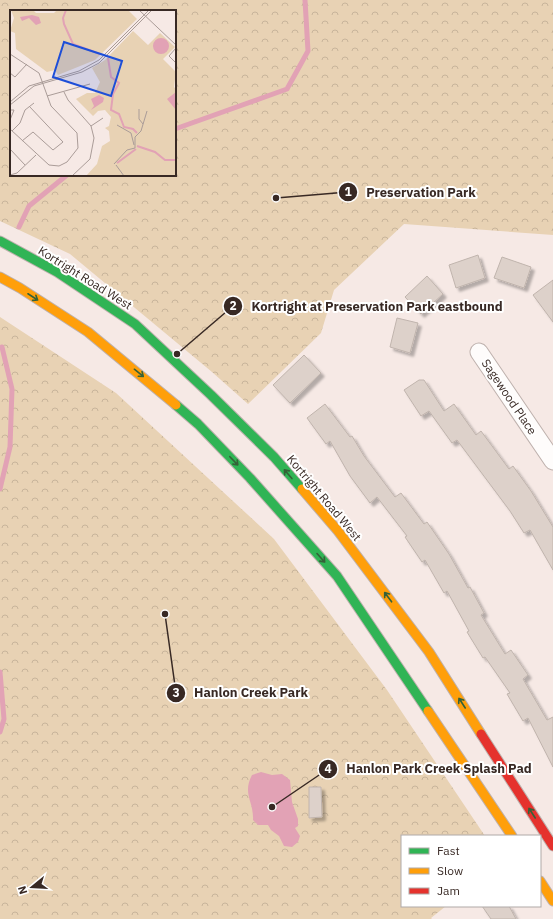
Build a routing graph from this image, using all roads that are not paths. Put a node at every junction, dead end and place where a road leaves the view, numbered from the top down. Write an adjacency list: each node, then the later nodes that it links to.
1 (0, 241): 6 (street, Kortright Road West, one-way to 1)
2 (0, 277): 5 (street, one-way to 5)
3 (479, 352): 4 (street, Sagewood Place)
4 (553, 461)
5 (511, 835)
6 (553, 846)
7 (541, 882): 8 (street)
8 (553, 901)

